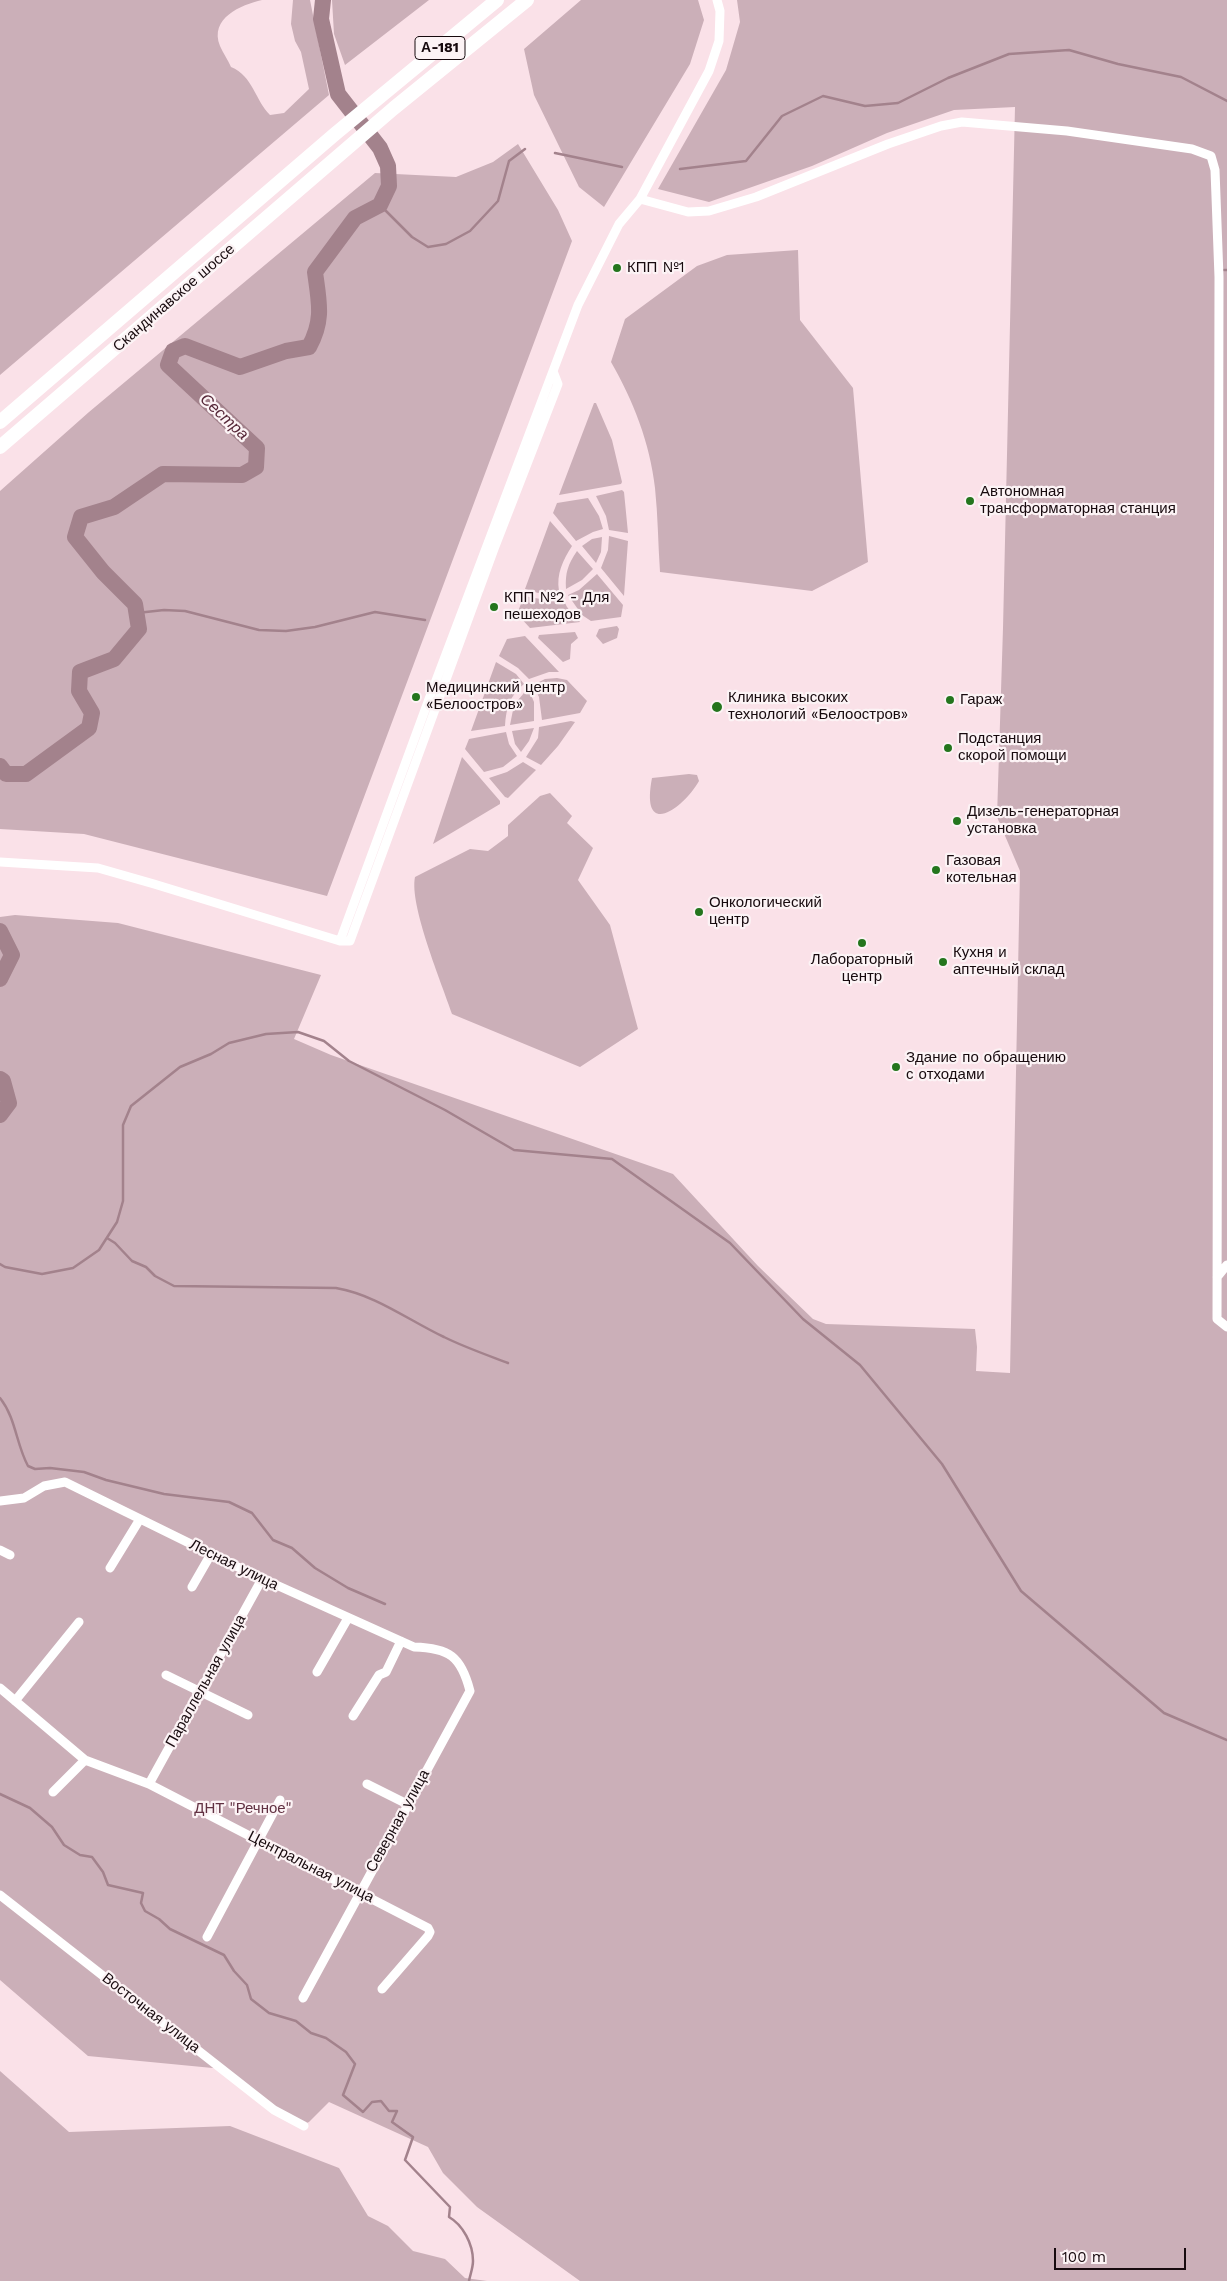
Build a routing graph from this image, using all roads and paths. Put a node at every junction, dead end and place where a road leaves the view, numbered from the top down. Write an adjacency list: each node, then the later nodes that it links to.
1 (497, 0): 6 (highway, Скандинавское шоссе / А-181)
2 (527, 0): 7 (highway, Скандинавское шоссе / А-181)
3 (717, 0): 4 (street)
4 (640, 199): 5 (street); 9 (street)
5 (1223, 277): 8 (street)
6 (0, 422)
7 (0, 447)
8 (1223, 812): 11 (street)
9 (0, 862)
10 (1227, 1265): 11 (street)
11 (1217, 1277): 12 (street)
12 (1227, 1327)
13 (0, 1501): 14 (street, Лесная улица)
14 (140, 1519): 16 (street, Лесная улица); 18 (street)
15 (0, 1550): 17 (street)
16 (211, 1554): 19 (street, Лесная улица); 20 (street)
17 (10, 1555)
18 (110, 1568)
19 (262, 1579): 21 (street, Лесная улица); 28 (street, Параллельная улица)
20 (192, 1586)
21 (348, 1618): 23 (street, Лесная улица); 25 (street)
22 (79, 1622): 29 (street)
23 (401, 1641): 24 (street, Лесная улица); 31 (street)
24 (465, 1670): 37 (street, Северная улица)
25 (317, 1672)
26 (166, 1675): 28 (street)
27 (0, 1688): 29 (street, Центральная улица)
28 (200, 1691): 30 (street); 33 (street, Параллельная улица)
29 (15, 1701): 32 (street, Центральная улица)
30 (248, 1715)
31 (354, 1716)
32 (85, 1760): 33 (street, Центральная улица); 35 (street)
33 (149, 1784): 38 (street, Центральная улица)
34 (367, 1784): 37 (street)
35 (53, 1792)
36 (280, 1800): 38 (street)
37 (408, 1804): 39 (street, Северная улица)
38 (258, 1840): 39 (street, Центральная улица); 41 (street)
39 (360, 1892): 42 (street, Центральная улица); 43 (street, Северная улица)
40 (0, 1895): 44 (street, Восточная улица)
41 (206, 1937)
42 (382, 1989)
43 (303, 1998)
44 (304, 2126)

